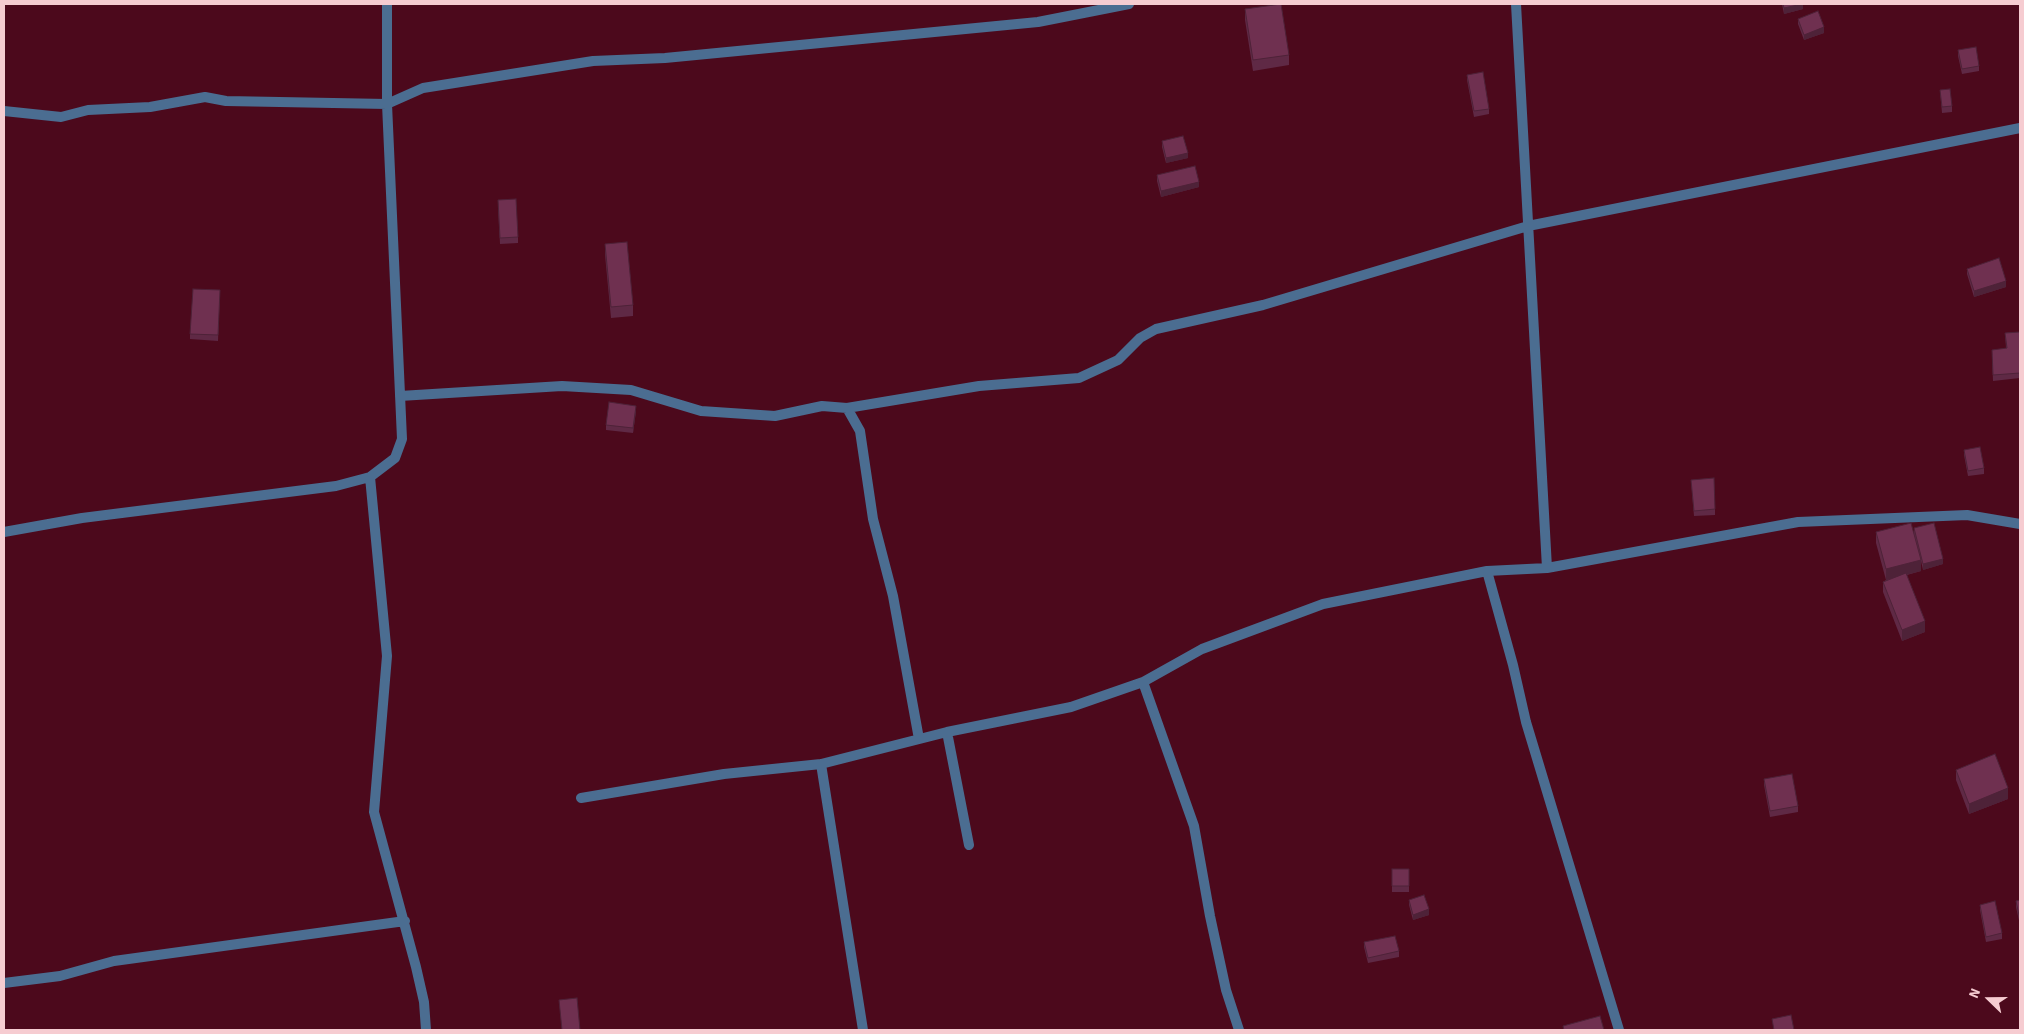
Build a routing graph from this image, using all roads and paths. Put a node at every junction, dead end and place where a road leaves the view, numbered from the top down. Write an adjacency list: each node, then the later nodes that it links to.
1 (387, 4): 4 (street)
2 (1129, 4): 4 (street)
3 (1516, 4): 7 (street)
4 (387, 104): 5 (street); 8 (street)
5 (4, 111)
6 (2020, 128): 7 (street)
7 (1528, 226): 9 (street); 13 (street)
8 (400, 396): 9 (street); 10 (street)
9 (847, 408): 17 (street)
10 (370, 477): 12 (street); 21 (street)
11 (2020, 524): 13 (street)
12 (4, 532)
13 (1547, 568): 14 (street)
14 (1487, 571): 15 (street); 26 (street)
15 (1144, 682): 16 (street); 25 (street)
16 (947, 732): 17 (street); 20 (street)
17 (920, 739): 18 (street)
18 (821, 764): 19 (street); 24 (street)
19 (581, 798)
20 (969, 845)
21 (405, 921): 22 (street); 23 (street)
22 (4, 983)
23 (426, 1030)
24 (864, 1030)
25 (1239, 1030)
26 (1619, 1030)

